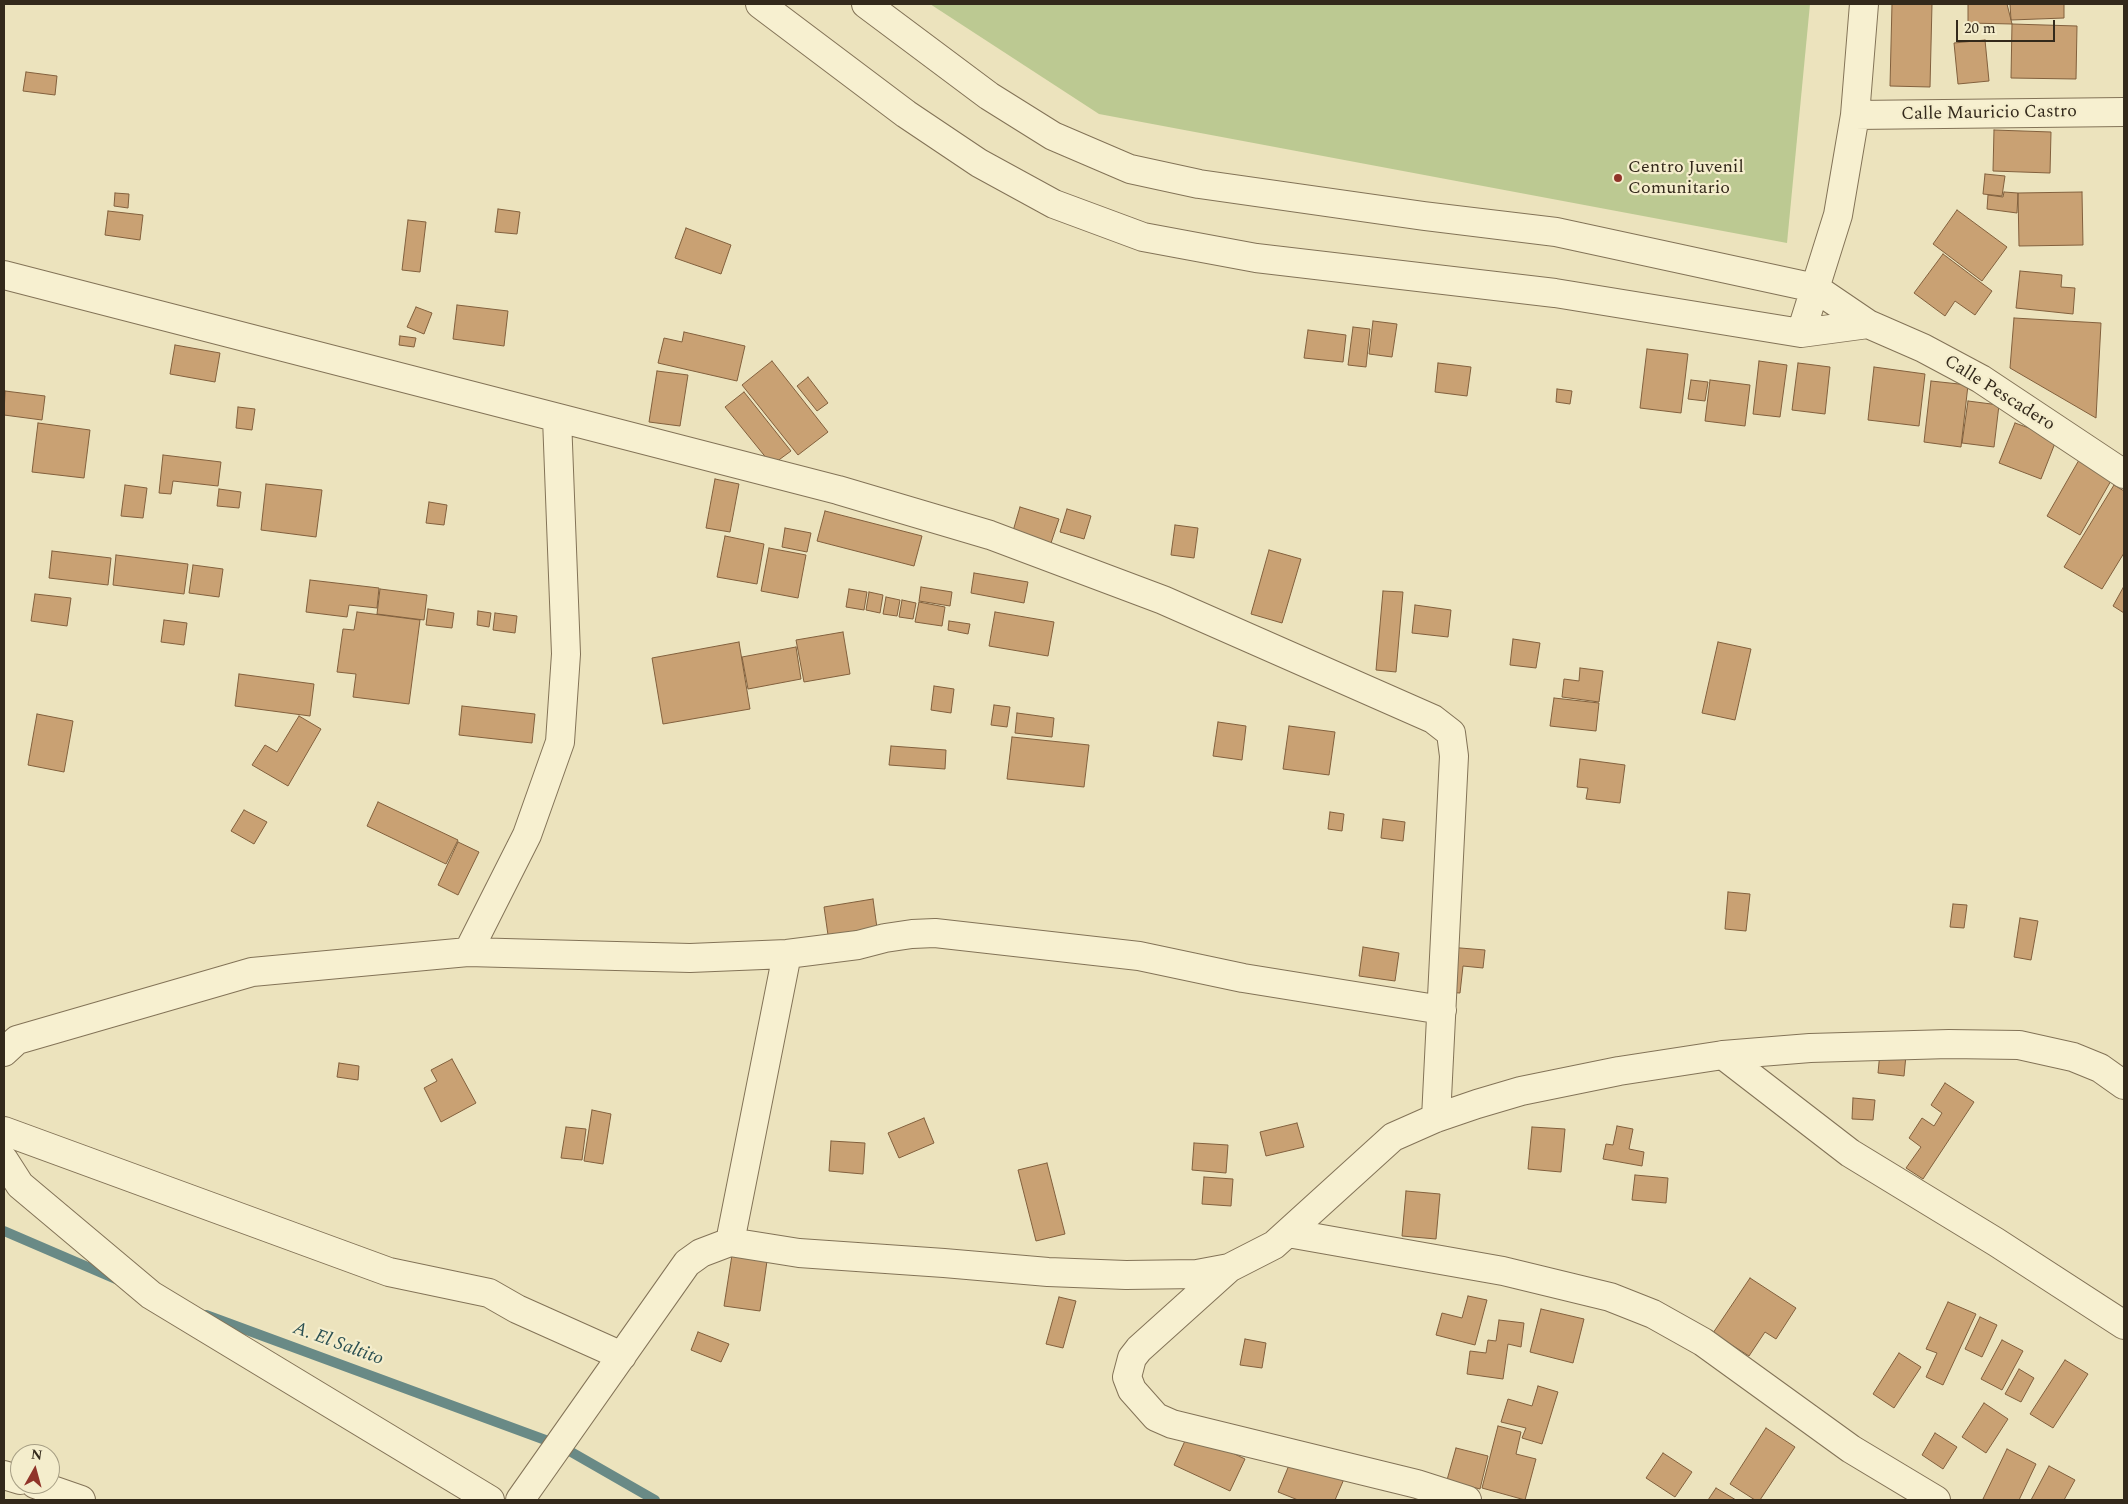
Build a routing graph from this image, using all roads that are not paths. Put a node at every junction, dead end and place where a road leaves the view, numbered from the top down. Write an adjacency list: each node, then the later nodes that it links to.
1 (866, 4): 7 (street)
2 (1864, 4): 5 (street)
3 (774, 8): 9 (street)
4 (2124, 112): 5 (street, Calle Mauricio Castro)
5 (1855, 115): 7 (street)
6 (4, 275): 10 (street)
7 (1815, 288): 8 (street, Calle Pescadero); 9 (street)
8 (1868, 324): 9 (street); 11 (street, Calle Pescadero)
9 (1801, 333)
10 (556, 418): 12 (street); 14 (street)
11 (2124, 474)
12 (468, 952): 13 (street); 15 (street)
13 (787, 954): 14 (street); 22 (street)
14 (1442, 1010): 18 (street)
15 (4, 1052)
16 (1723, 1055): 17 (street); 18 (street); 24 (street)
17 (2124, 1086)
18 (1436, 1118): 21 (street)
19 (4, 1131): 25 (street)
20 (4, 1160): 28 (street)
21 (1288, 1233): 23 (street); 31 (street)
22 (730, 1242): 23 (street); 25 (street)
23 (1229, 1268): 30 (street)
24 (2124, 1325)
25 (622, 1356): 29 (street)
26 (60, 1492): 27 (street)
27 (81, 1500)
28 (490, 1500)
29 (520, 1500)
30 (1467, 1500)
31 (1936, 1500)

